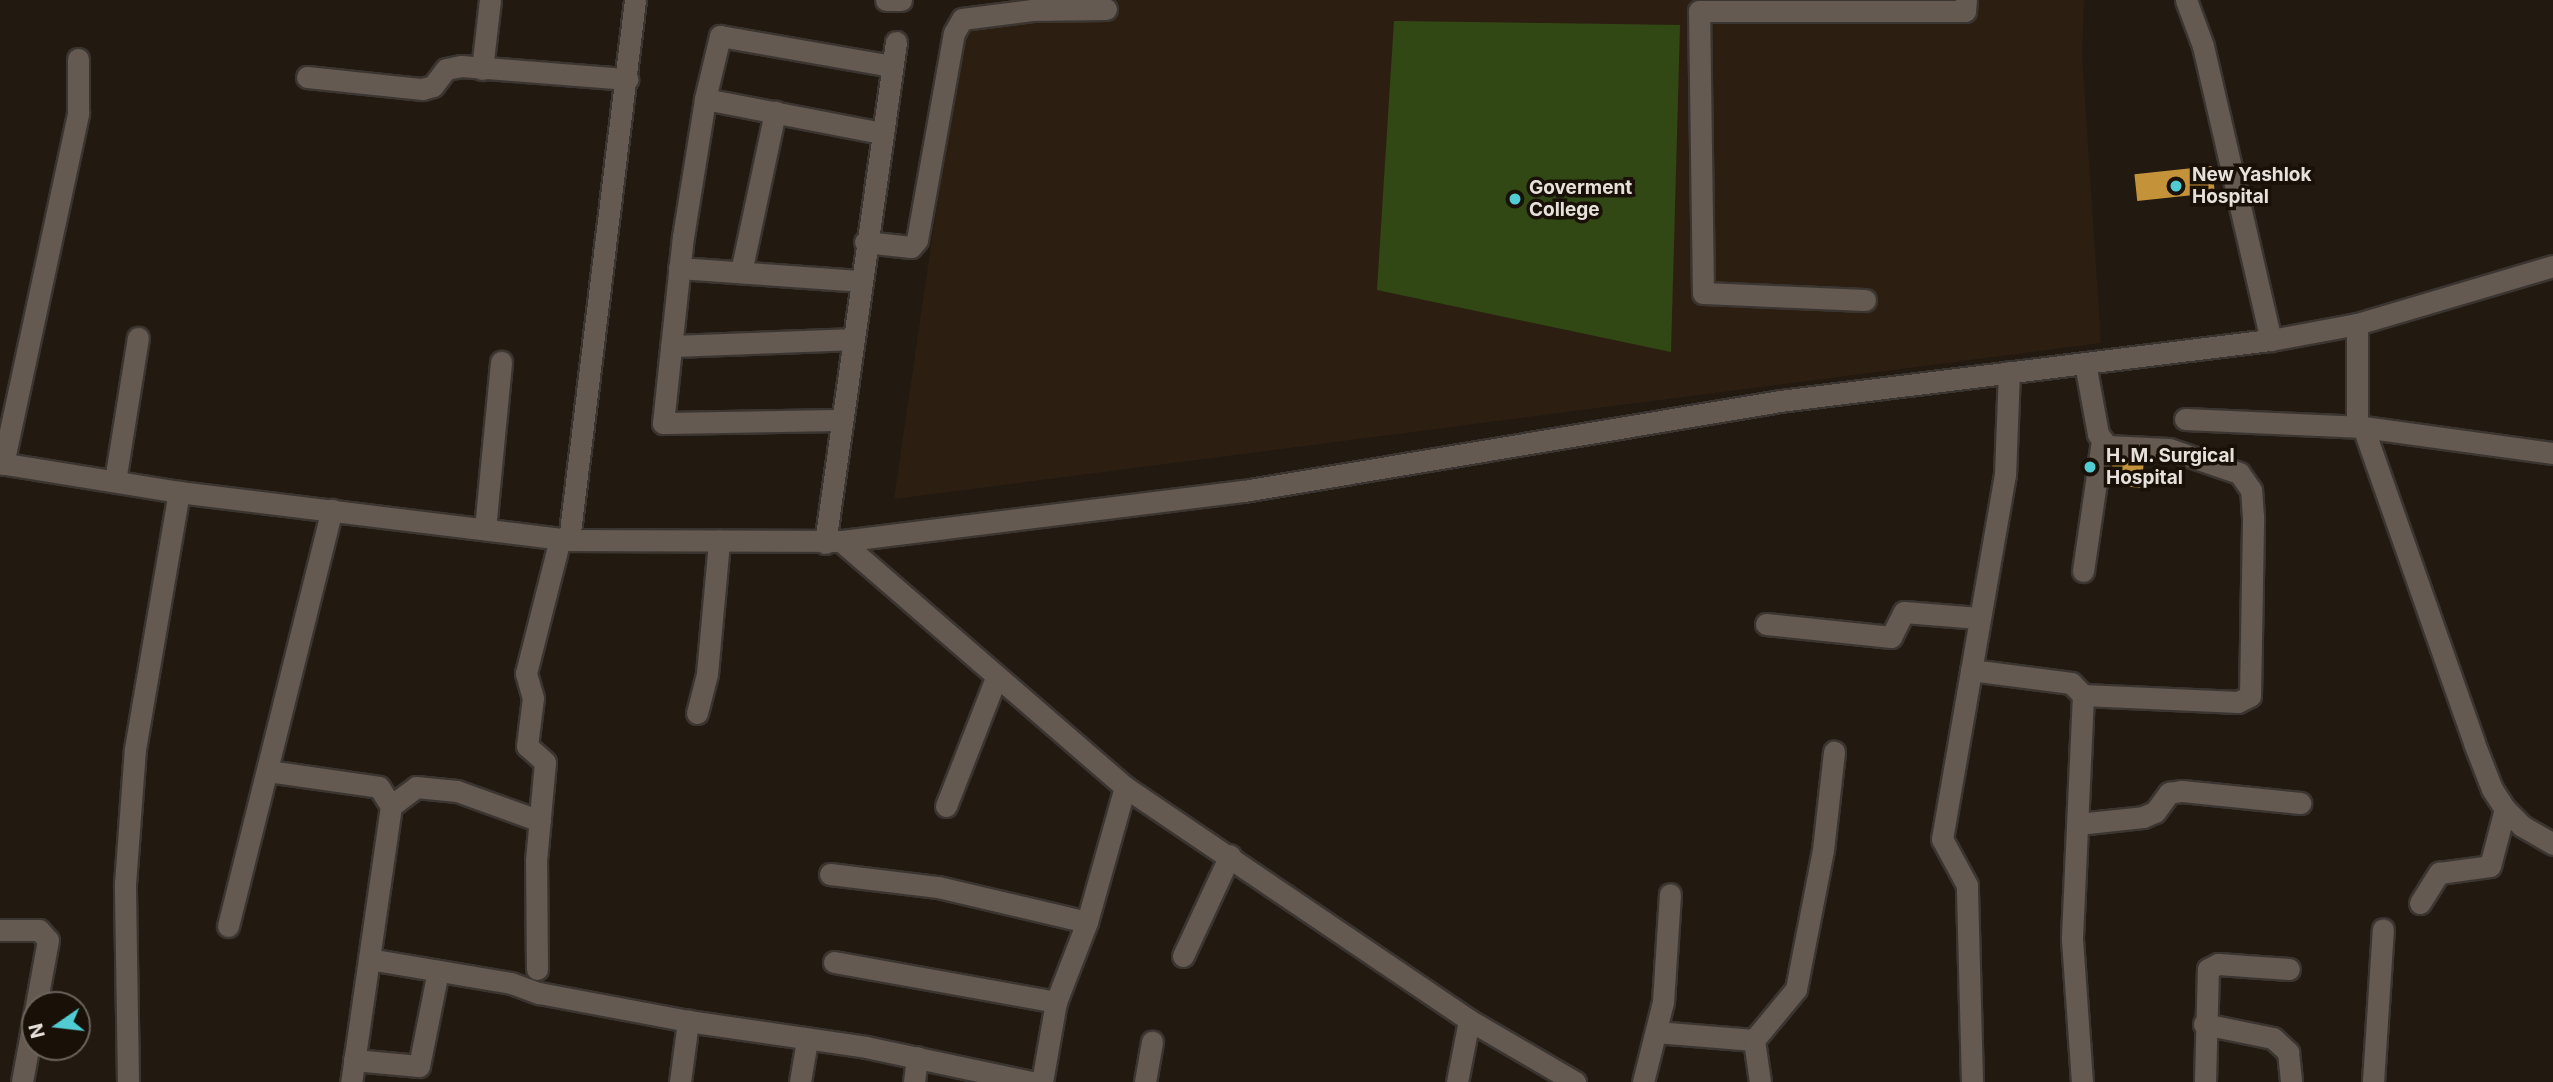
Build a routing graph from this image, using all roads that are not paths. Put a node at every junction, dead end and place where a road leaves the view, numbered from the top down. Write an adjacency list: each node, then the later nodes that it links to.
1 (490, 0): 11 (street)
2 (635, 0): 13 (street)
3 (886, 0): 4 (street)
4 (901, 0)
5 (1966, 0): 22 (street)
6 (2186, 0): 26 (street)
7 (1106, 9): 17 (street)
8 (896, 42): 10 (street)
9 (78, 59): 36 (street)
10 (892, 66): 14 (street); 16 (street)
11 (482, 69): 12 (street); 13 (street)
12 (307, 77)
13 (626, 79): 41 (street)
14 (705, 99): 15 (street); 19 (street)
15 (775, 112): 16 (street); 20 (street)
16 (881, 133): 17 (street)
17 (865, 242): 21 (street)
18 (2553, 266): 23 (street)
19 (679, 268): 20 (street); 27 (street)
20 (741, 272): 21 (street)
21 (859, 281): 25 (street)
22 (1865, 300)
23 (2357, 324): 26 (street); 33 (street)
24 (138, 338): 37 (street)
25 (851, 340): 27 (street); 32 (street)
26 (2271, 340): 29 (street)
27 (671, 346): 32 (street)
28 (501, 362): 40 (street)
29 (2085, 363): 30 (street); 34 (street)
30 (2009, 372): 43 (street); 45 (street)
31 (2185, 419): 33 (street)
32 (840, 420): 43 (street)
33 (2363, 427): 35 (street); 57 (street)
34 (2102, 441): 44 (street); 49 (street)
35 (2553, 453)
36 (2, 463): 37 (street)
37 (115, 481): 38 (street)
38 (179, 492): 39 (street); 86 (street)
39 (332, 510): 40 (street); 52 (street)
40 (485, 530): 41 (street)
41 (565, 540): 42 (street); 58 (street)
42 (719, 541): 43 (street); 50 (street)
43 (833, 542): 48 (street)
44 (2083, 570)
45 (1979, 618): 46 (street); 47 (street)
46 (1766, 624)
47 (1971, 670): 49 (street); 98 (street)
48 (996, 678): 53 (street); 56 (street)
49 (2083, 695): 59 (street)
50 (697, 713)
51 (1834, 752): 81 (street)
52 (268, 771): 55 (street); 66 (street)
53 (1125, 788): 61 (street); 65 (street)
54 (2300, 803): 59 (street)
55 (391, 806): 58 (street); 70 (street)
56 (946, 806)
57 (2505, 809): 60 (street); 64 (street)
58 (540, 821): 72 (street)
59 (2078, 824): 99 (street)
60 (2553, 844)
61 (1230, 855): 69 (street); 76 (street)
62 (830, 874): 65 (street)
63 (1670, 894): 79 (street)
64 (2420, 903)
65 (1087, 922): 75 (street)
66 (228, 926)
67 (2383, 929): 102 (street)
68 (0, 930): 85 (street)
69 (1183, 956)
70 (369, 959): 74 (street); 84 (street)
71 (834, 962): 75 (street)
72 (537, 969)
73 (2288, 969): 78 (street)
74 (438, 971): 77 (street); 84 (street)
75 (1056, 1002): 92 (street)
76 (1469, 1020): 94 (street); 95 (street)
77 (688, 1021): 80 (street); 88 (street)
78 (2204, 1024): 100 (street); 101 (street)
79 (1656, 1032): 81 (street); 96 (street)
80 (807, 1040): 83 (street); 89 (street)
81 (1754, 1040): 97 (street)
82 (1152, 1042): 93 (street)
83 (918, 1057): 90 (street); 91 (street)
84 (354, 1060): 87 (street)
85 (22, 1082)
86 (128, 1082)
87 (351, 1082)
88 (680, 1082)
89 (800, 1082)
90 (914, 1082)
91 (1031, 1082)
92 (1042, 1082)
93 (1145, 1082)
94 (1457, 1082)
95 (1575, 1082)
96 (1643, 1082)
97 (1760, 1082)
98 (1972, 1082)
99 (2082, 1082)
100 (2205, 1082)
101 (2291, 1082)
102 (2373, 1082)

